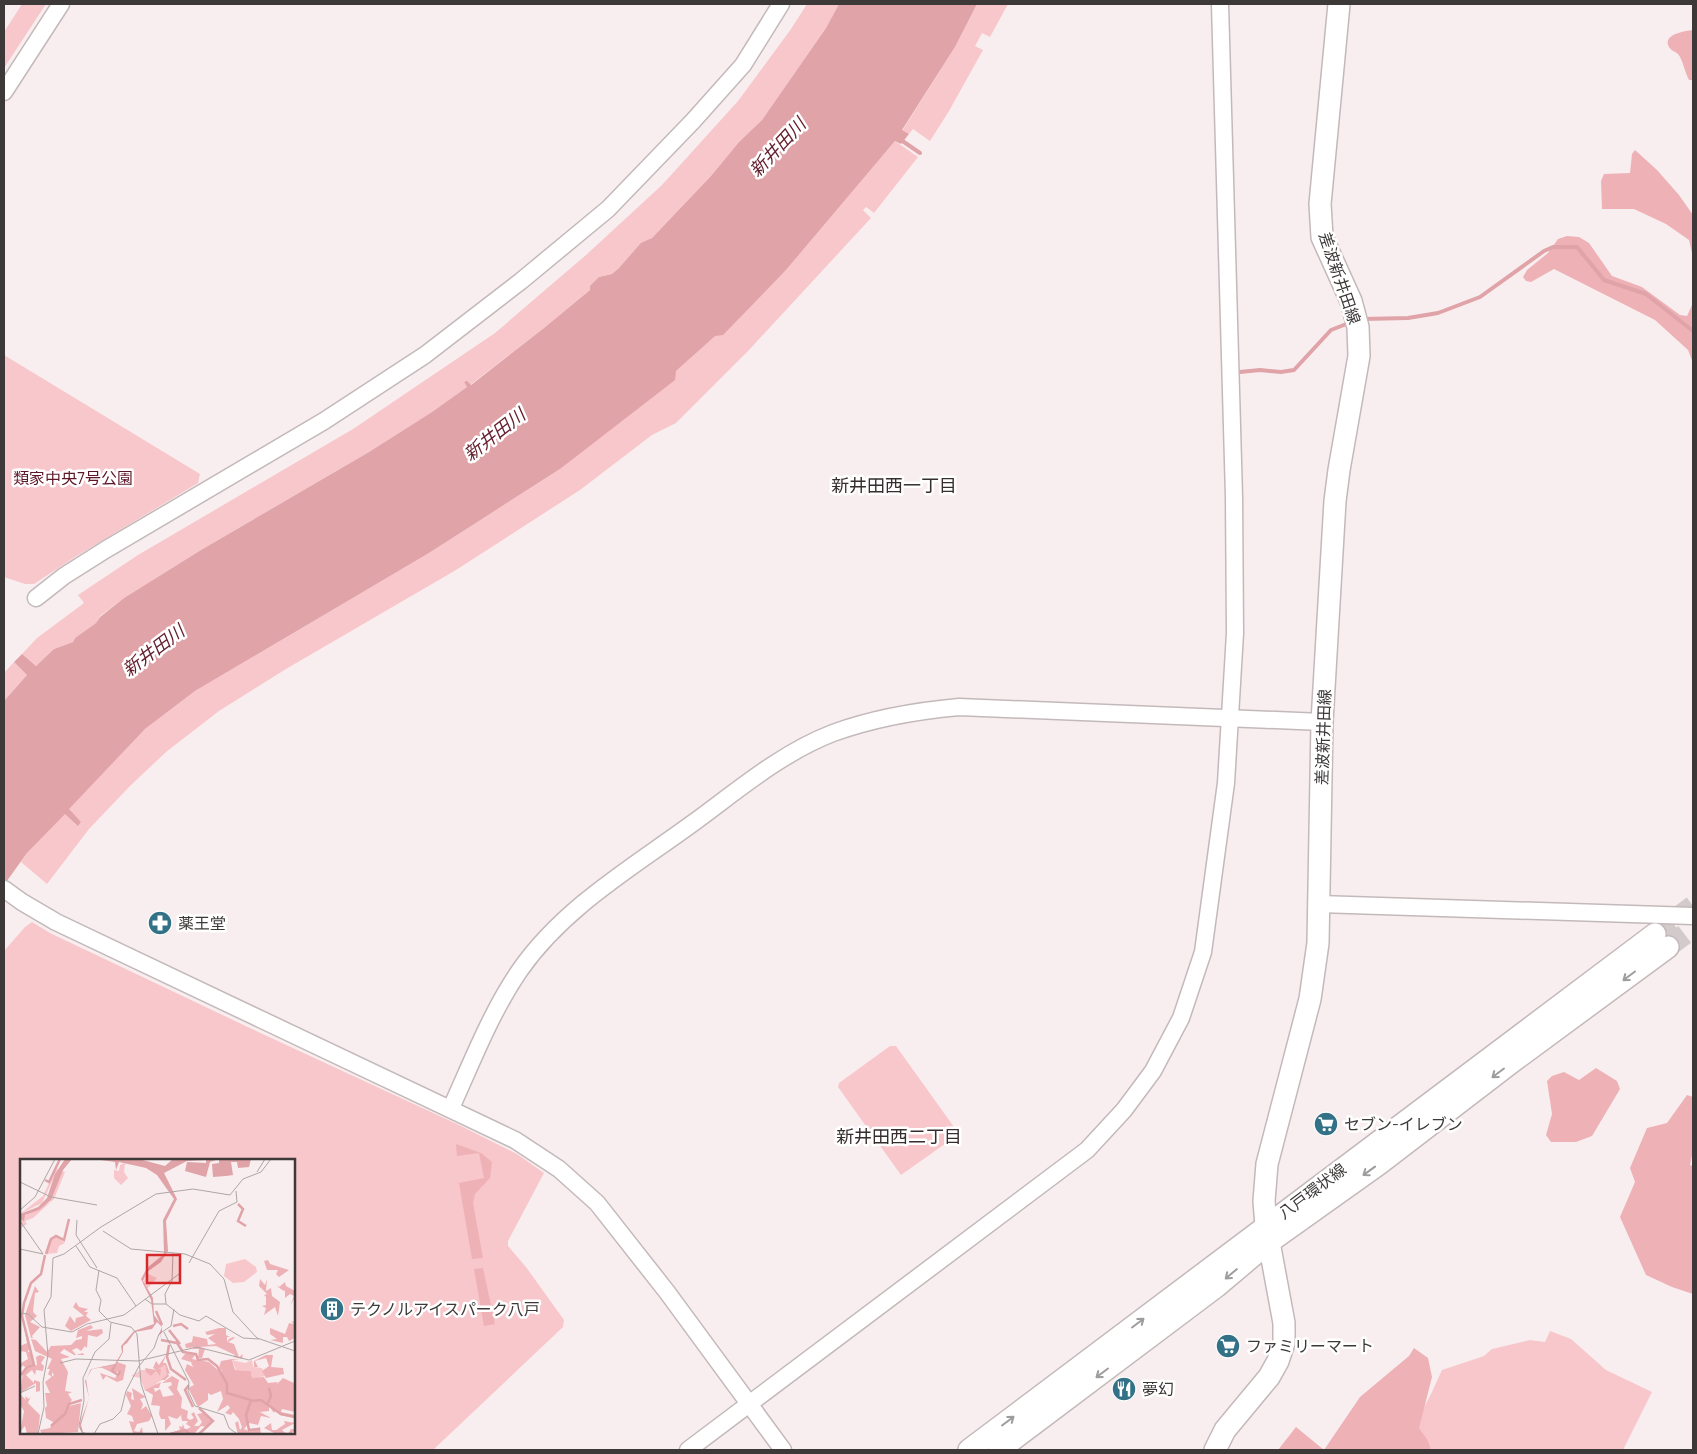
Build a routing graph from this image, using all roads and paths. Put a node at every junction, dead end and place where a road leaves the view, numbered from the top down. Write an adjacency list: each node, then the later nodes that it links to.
1 (61, 4): 5 (street)
2 (780, 4): 6 (street)
3 (1220, 4): 7 (street)
4 (1339, 4): 8 (main road, 差波新井田線)
5 (4, 92)
6 (36, 598)
7 (1231, 717): 8 (street); 12 (street); 14 (street)
8 (1322, 722): 10 (main road, 差波新井田線)
9 (4, 889): 12 (street)
10 (1319, 904): 11 (street); 13 (main road, 差波新井田線)
11 (1693, 916)
12 (451, 1108): 14 (street)
13 (1267, 1234): 13 (main road, 八戸環状線, one-way to 13); 17 (main road, 八戸環状線, one-way to 13); 18 (main road, 八戸環状線, one-way to 18); 19 (main road, 差波新井田線)
14 (749, 1405): 15 (street); 16 (street)
15 (688, 1450)
16 (783, 1450)
17 (969, 1450)
18 (999, 1450)
19 (1215, 1450)

